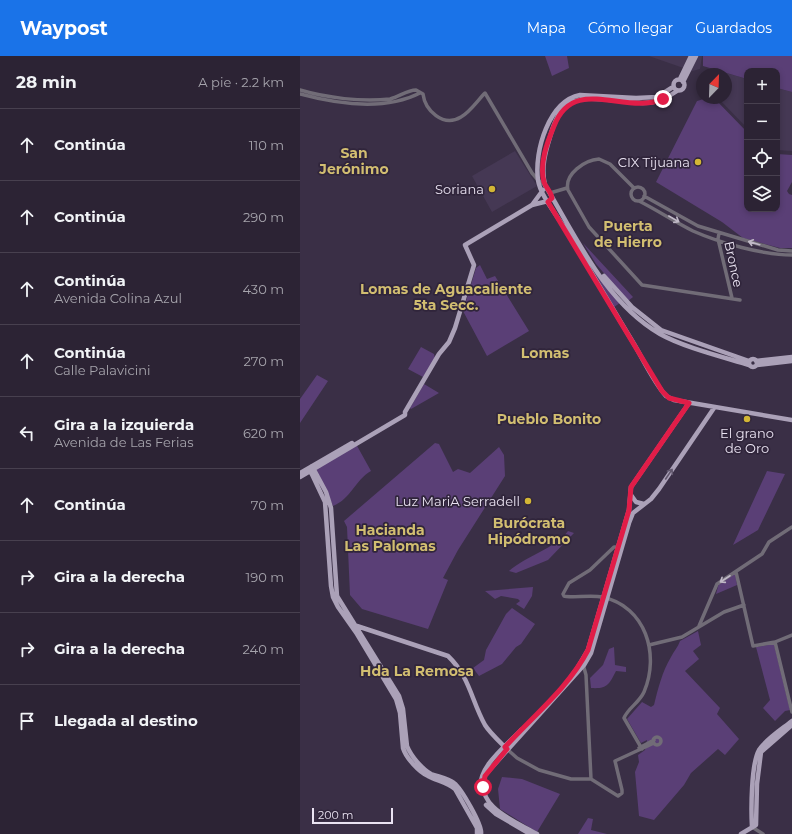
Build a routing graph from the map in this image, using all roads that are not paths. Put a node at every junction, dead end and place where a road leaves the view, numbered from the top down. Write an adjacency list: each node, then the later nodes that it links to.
1 (691, 56): 3 (main road)
2 (696, 56): 3 (main road)
3 (682, 81): 4 (main road); 4 (main road)
4 (675, 89): 8 (main road); 11 (main road)
5 (300, 90): 7 (street)
6 (300, 94): 7 (street)
7 (370, 101): 8 (street)
8 (538, 180): 11 (street); 12 (main road)
9 (567, 188): 10 (street); 11 (street); 21 (street)
10 (634, 188): 13 (street); 15 (street)
11 (547, 189): 12 (main road); 14 (main road)
12 (541, 192): 14 (main road); 16 (main road)
13 (644, 196): 15 (street); 17 (street)
14 (550, 200): 16 (main road); 25 (main road); 26 (main road)
15 (639, 200): 18 (street, one-way to 18)
16 (532, 205): 29 (main road)
17 (719, 233): 18 (street, Bronce); 19 (street, one-way to 17)
18 (718, 240): 20 (street); 21 (street, Bronce)
19 (792, 251)
20 (792, 255)
21 (732, 298): 22 (street)
22 (740, 300)
23 (792, 357): 25 (main road)
24 (792, 360): 25 (main road)
25 (757, 363)
26 (689, 403): 27 (main road); 32 (main road)
27 (714, 408): 28 (main road); 33 (main road, one-way to 27)
28 (792, 420)
29 (311, 468): 30 (main road); 31 (main road); 40 (main road)
30 (300, 473)
31 (300, 478)
32 (630, 494): 33 (main road); 35 (main road)
33 (644, 504): 35 (main road)
34 (792, 527): 36 (street)
35 (620, 547): 37 (main road); 37 (street)
36 (736, 572): 38 (street); 39 (street, one-way to 39)
37 (605, 598): 43 (street); 44 (main road)
38 (744, 605): 39 (street); 42 (street)
39 (699, 626): 43 (street)
40 (355, 627): 49 (main road); 54 (main road); 55 (main road)
41 (792, 635): 42 (street)
42 (775, 642): 45 (street)
43 (649, 644): 50 (street)
44 (583, 664): 49 (main road); 51 (street)
45 (792, 712)
46 (792, 716): 47 (main road)
47 (791, 724): 53 (main road)
48 (654, 742): 50 (street)
49 (506, 748): 51 (street); 52 (main road)
50 (641, 748): 51 (street)
51 (591, 779)
52 (491, 808): 56 (main road); 57 (main road)
53 (755, 827): 58 (main road); 59 (street)
54 (477, 834)
55 (481, 834)
56 (530, 834)
57 (537, 834)
58 (741, 834)
59 (763, 834)

